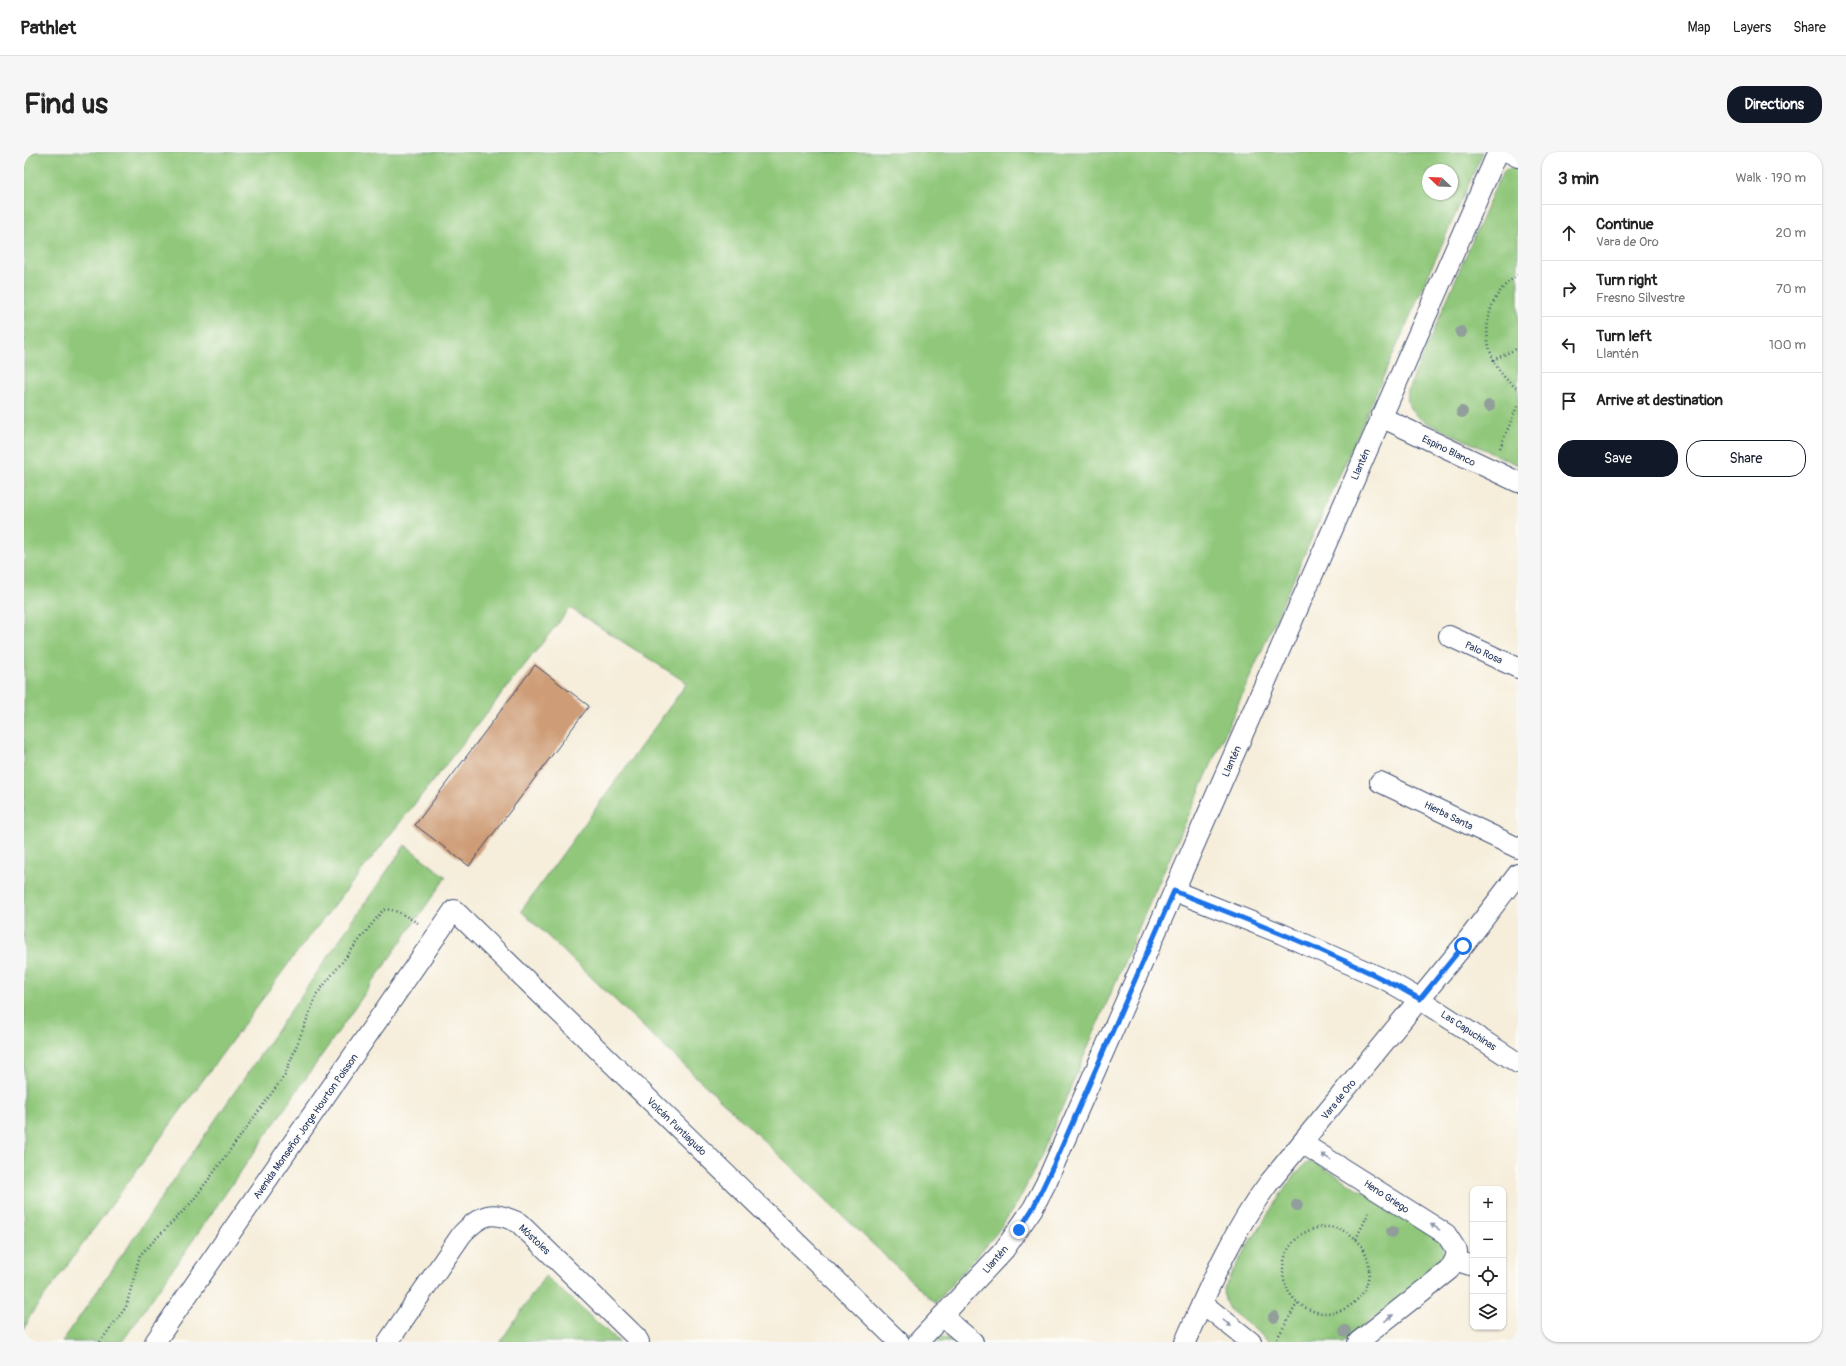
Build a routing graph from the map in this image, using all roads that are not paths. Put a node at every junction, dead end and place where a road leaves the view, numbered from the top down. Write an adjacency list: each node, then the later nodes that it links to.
1 (1498, 152): 4 (street, Llantén)
2 (1508, 152): 3 (street)
3 (1518, 156)
4 (1381, 417): 5 (street, Espino Blanco); 11 (street, Llantén)
5 (1518, 482)
6 (1449, 636): 7 (street, Palo Rosa)
7 (1518, 668)
8 (1380, 782): 9 (street, Hierba Santa)
9 (1518, 848)
10 (1518, 874): 13 (street, Vara de Oro)
11 (1174, 891): 13 (street, Las Capuchinas); 19 (street, Llantén)
12 (454, 910): 20 (street, Avenida Monseñor Jorge Hourton Poisson); 23 (street, Volcán Puntiagudo)
13 (1420, 999): 14 (street, Las Capuchinas); 15 (street, Vara de Oro)
14 (1518, 1063)
15 (1302, 1143): 16 (street, Heno Griego, one-way to 15); 18 (street, Vara de Oro)
16 (1455, 1260): 17 (street); 28 (street, one-way to 16)
17 (1470, 1265)
18 (1202, 1304): 26 (street, Vara de Oro); 27 (street, one-way to 27)
19 (942, 1316): 24 (street, Llantén); 25 (street)
20 (155, 1342)
21 (388, 1342): 22 (street, Móstoles)
22 (638, 1342)
23 (899, 1342)
24 (918, 1342)
25 (973, 1342)
26 (1185, 1342)
27 (1251, 1342)
28 (1358, 1342)

